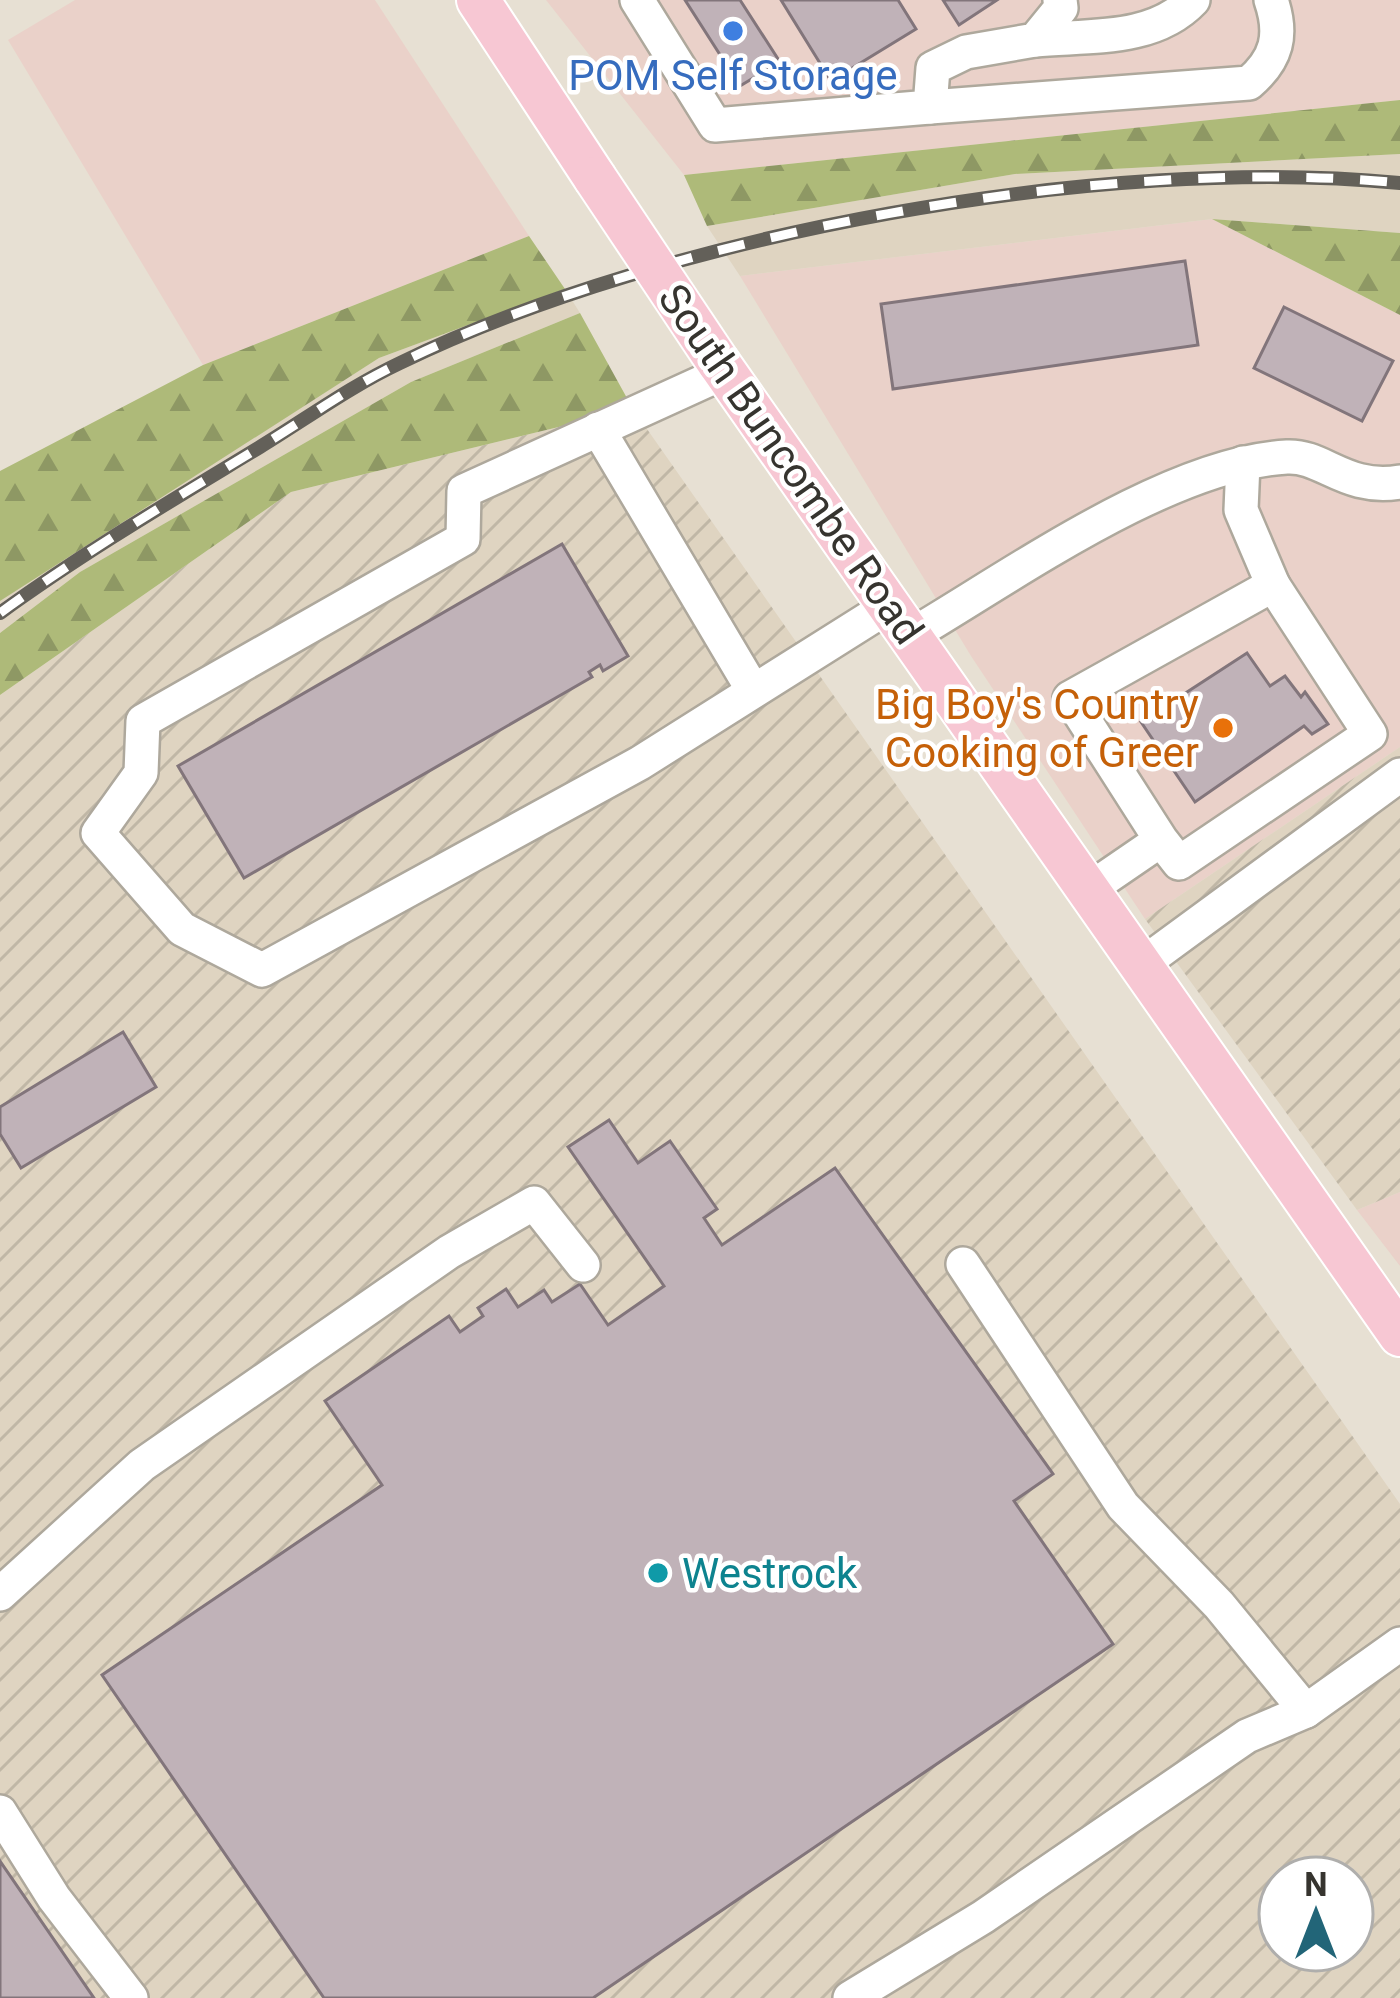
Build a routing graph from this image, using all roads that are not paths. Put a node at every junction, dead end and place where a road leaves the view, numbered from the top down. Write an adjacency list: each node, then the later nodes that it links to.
1 (478, 0): 8 (main road, South Buncombe Road, bridge)
2 (637, 0): 7 (lane)
3 (1060, 0): 6 (lane)
4 (1193, 0): 6 (lane)
5 (1271, 0): 7 (lane)
6 (1035, 40): 7 (lane)
7 (930, 106)
8 (721, 367): 9 (lane); 13 (main road, South Buncombe Road)
9 (598, 429): 14 (lane); 14 (lane)
10 (1243, 463): 11 (lane); 12 (lane); 13 (lane)
11 (1400, 482)
12 (1273, 586): 16 (lane); 16 (lane)
13 (900, 621): 14 (lane); 17 (main road, South Buncombe Road)
14 (753, 690)
15 (1400, 775): 18 (lane)
16 (1161, 840): 17 (lane)
17 (1088, 890): 18 (main road, South Buncombe Road)
18 (1141, 965): 21 (main road, South Buncombe Road)
19 (963, 1264): 24 (lane)
20 (583, 1265): 22 (lane)
21 (1400, 1335)
22 (0, 1594)
23 (1400, 1644): 24 (lane)
24 (1306, 1711): 27 (lane)
25 (0, 1812): 26 (lane)
26 (131, 1998)
27 (850, 1998)

